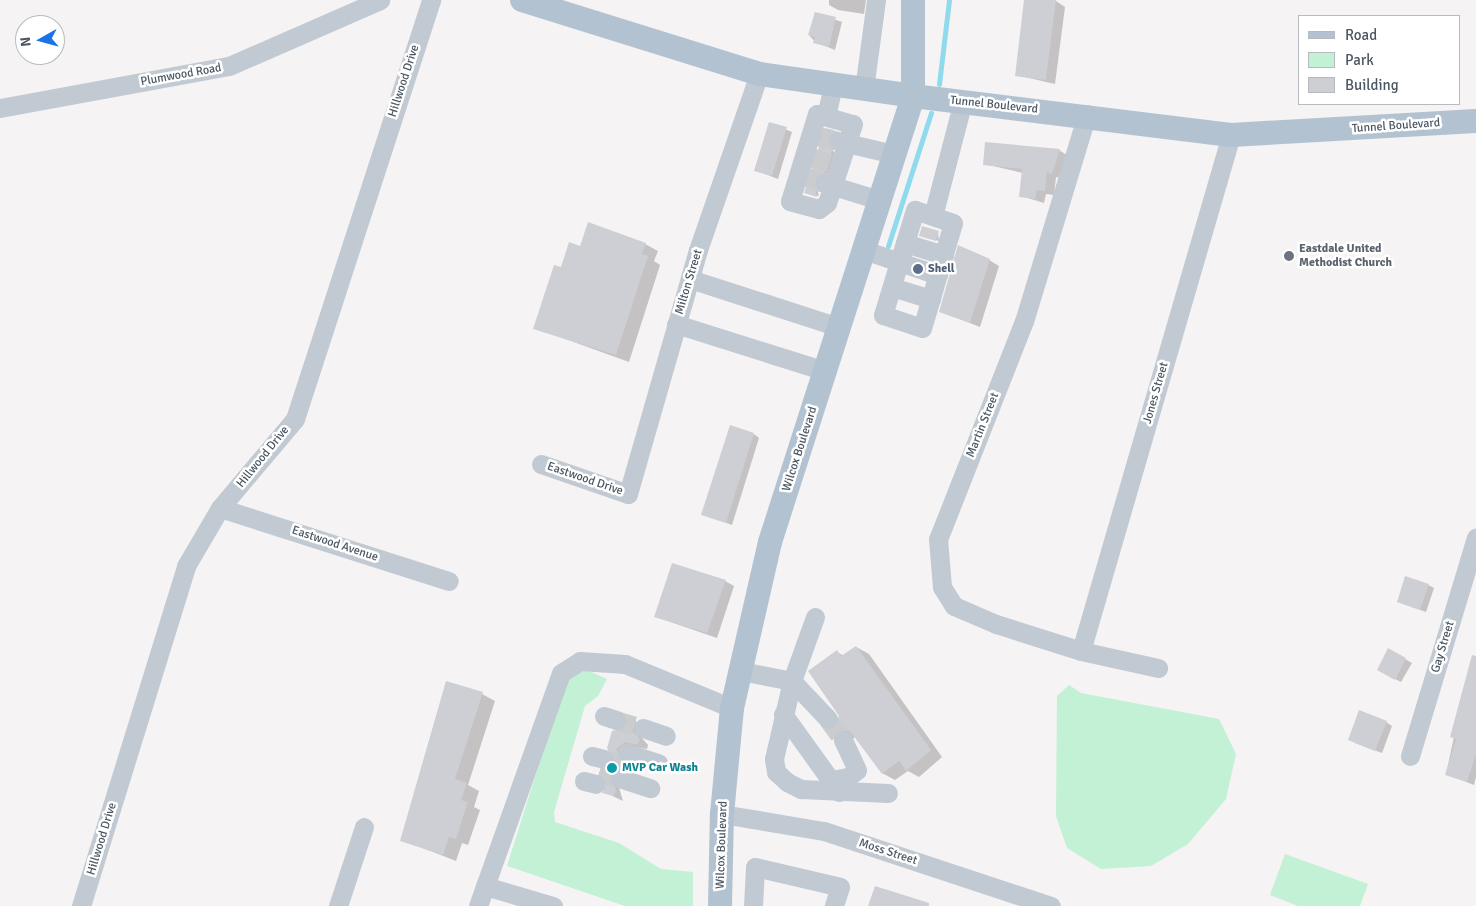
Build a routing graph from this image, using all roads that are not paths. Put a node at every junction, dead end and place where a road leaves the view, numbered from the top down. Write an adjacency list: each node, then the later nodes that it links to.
1 (380, 0): 11 (street, Plumwood Road)
2 (431, 0): 34 (street, Hillwood Drive)
3 (522, 0): 6 (main road, Tunnel Boulevard)
4 (876, 0): 8 (street)
5 (913, 0): 9 (main road, Wilcox Boulevard)
6 (758, 74): 7 (main road, Tunnel Boulevard); 26 (street, Milton Street)
7 (833, 85): 8 (main road, Tunnel Boulevard); 13 (street)
8 (864, 89): 9 (main road, Tunnel Boulevard)
9 (913, 96): 10 (main road, Tunnel Boulevard); 17 (main road, Wilcox Boulevard)
10 (964, 101): 12 (main road, Tunnel Boulevard); 20 (street)
11 (0, 108)
12 (1087, 114): 15 (main road, Tunnel Boulevard); 38 (street, Martin Street)
13 (826, 116): 16 (street); 18 (street)
14 (1476, 121): 15 (main road, Tunnel Boulevard)
15 (1231, 135): 38 (street, Jones Street)
16 (843, 142): 17 (street); 18 (street)
17 (894, 154): 19 (main road, Wilcox Boulevard)
18 (829, 184): 19 (street)
19 (880, 200): 22 (main road, Wilcox Boulevard)
20 (933, 216): 21 (street); 23 (street)
21 (905, 243): 23 (street); 24 (street)
22 (864, 250): 24 (street); 30 (main road, Wilcox Boulevard)
23 (944, 255): 25 (street)
24 (899, 263): 25 (street); 27 (street)
25 (938, 276): 28 (street)
26 (690, 279): 29 (street, Milton Street); 30 (street)
27 (892, 287): 28 (street); 28 (street)
28 (931, 299)
29 (676, 324): 31 (street); 33 (street, Milton Street)
30 (839, 327): 31 (main road, Wilcox Boulevard)
31 (825, 371): 40 (main road, Wilcox Boulevard)
32 (542, 464): 33 (street, Eastwood Drive)
33 (628, 494)
34 (220, 508): 36 (street, Eastwood Avenue); 56 (street, Hillwood Drive)
35 (1476, 538): 48 (street, Gay Street)
36 (449, 581)
37 (815, 617): 41 (street)
38 (1082, 651): 39 (street, Martin Street)
39 (1158, 668)
40 (741, 671): 41 (street); 42 (main road, Wilcox Boulevard)
41 (792, 681): 43 (street); 44 (street)
42 (732, 708): 52 (main road, Wilcox Boulevard); 54 (street)
43 (782, 714): 50 (street); 50 (street)
44 (828, 719)
45 (643, 728): 46 (street)
46 (666, 736)
47 (843, 740): 50 (street)
48 (1410, 756)
49 (621, 772): 49 (street)
50 (835, 786): 51 (street)
51 (888, 793)
52 (722, 814): 60 (main road, Wilcox Boulevard); 63 (street, Moss Street)
53 (364, 827): 57 (street)
54 (485, 886): 55 (street); 58 (street)
55 (534, 903): 59 (street)
56 (81, 906)
57 (338, 906)
58 (478, 906)
59 (553, 906)
60 (720, 906)
61 (753, 906): 62 (street)
62 (834, 906)
63 (1051, 906)

